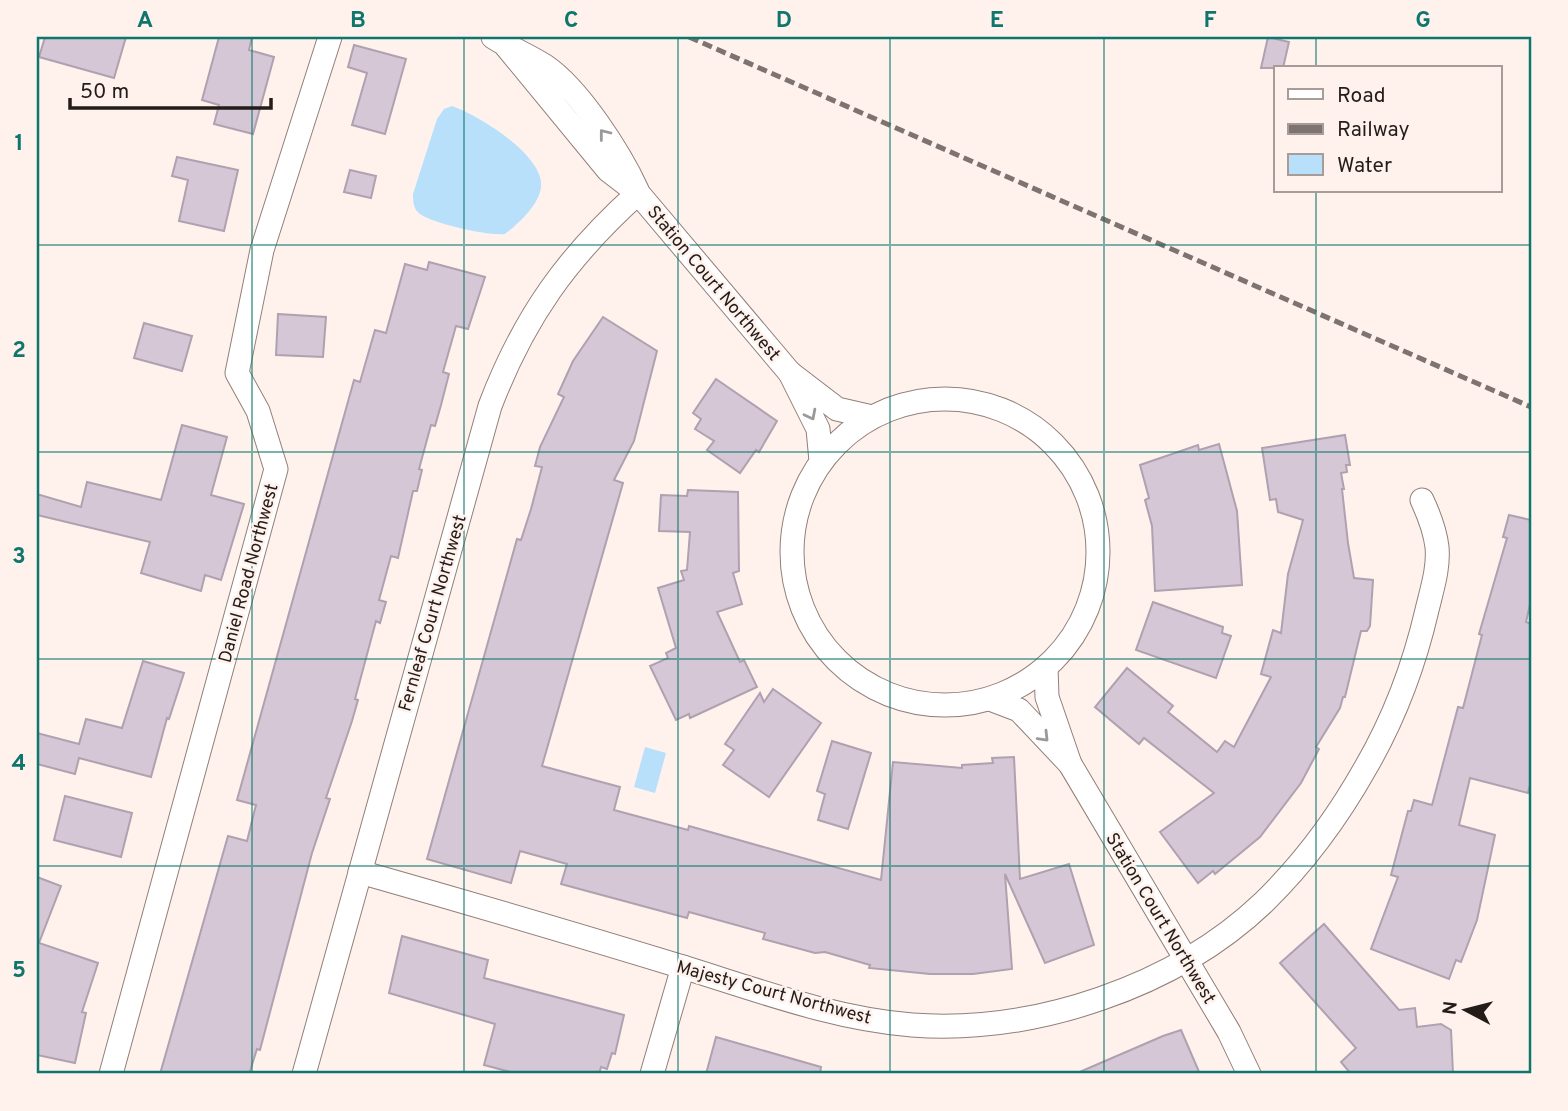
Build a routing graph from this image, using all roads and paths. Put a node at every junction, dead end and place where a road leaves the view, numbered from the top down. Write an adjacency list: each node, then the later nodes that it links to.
1 (330, 37): 14 (street, Daniel Road Northwest)
2 (500, 41): 3 (street, Station Court Northwest)
3 (638, 193): 4 (street, Station Court Northwest); 11 (street, Fernleaf Court Northwest)
4 (790, 373): 5 (street, Station Court Northwest); 6 (street, Station Court Northwest, one-way to 6)
5 (872, 416): 6 (street, Station Court Northwest); 8 (street, Station Court Northwest)
6 (821, 461): 9 (street, Station Court Northwest)
7 (1422, 500): 12 (street, Majesty Court Northwest)
8 (1046, 667): 9 (street, Station Court Northwest); 10 (street, Station Court Northwest)
9 (990, 699): 10 (street, Station Court Northwest, one-way to 10)
10 (1070, 764): 12 (street, Station Court Northwest)
11 (360, 872): 13 (street, Majesty Court Northwest); 15 (street, Fernleaf Court Northwest)
12 (1185, 958): 13 (street, Majesty Court Northwest); 17 (street, Station Court Northwest)
13 (683, 967): 16 (street)
14 (111, 1074)
15 (304, 1074)
16 (652, 1074)
17 (1249, 1074)

